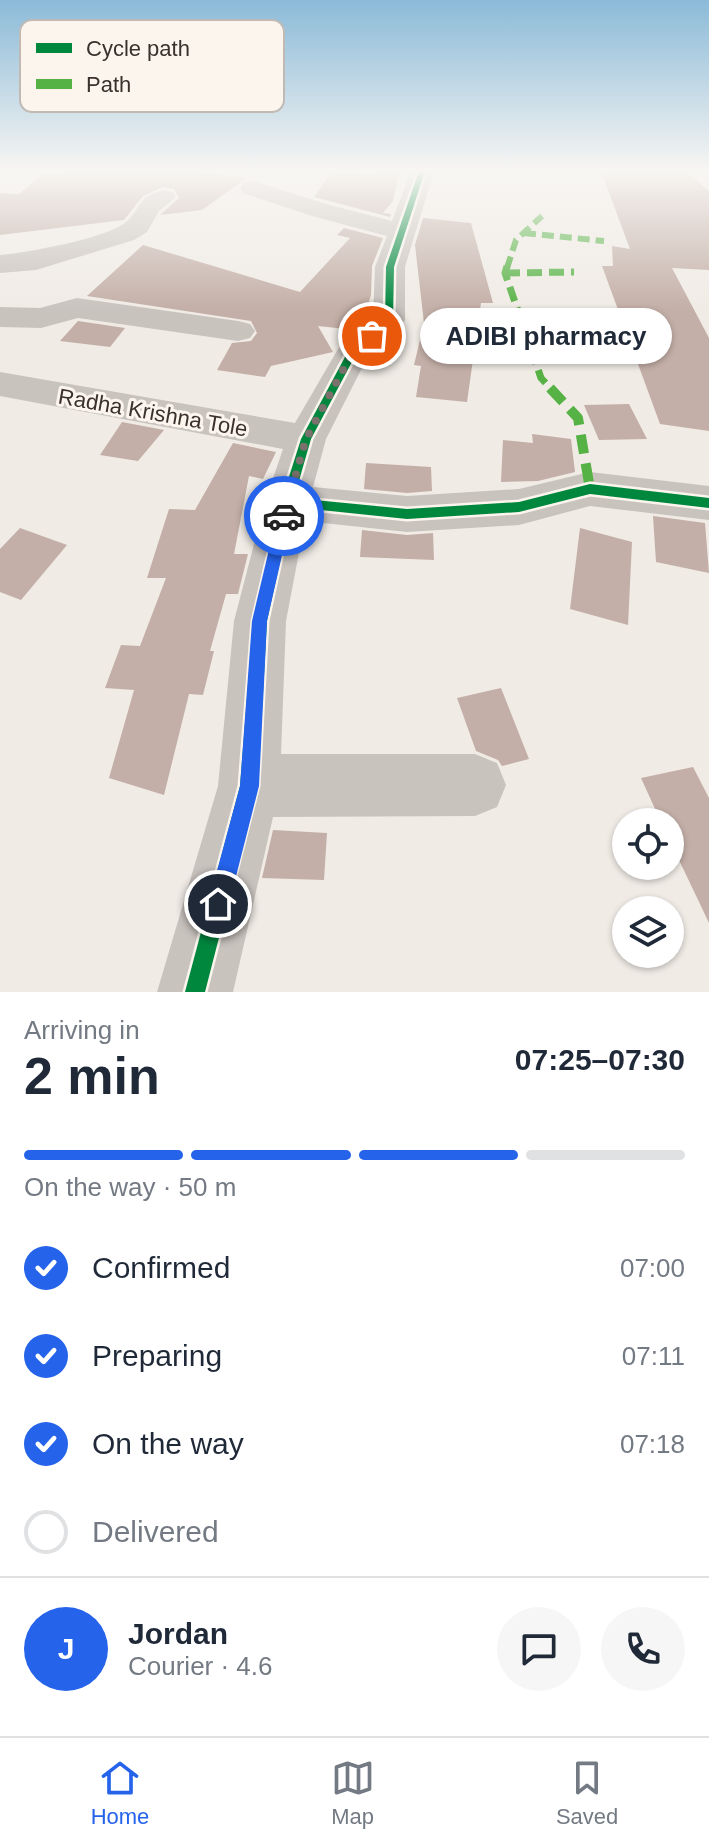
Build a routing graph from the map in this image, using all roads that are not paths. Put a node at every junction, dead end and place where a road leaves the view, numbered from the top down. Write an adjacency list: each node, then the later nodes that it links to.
1 (143, 217): 5 (street)
2 (346, 217): 4 (street)
3 (406, 217): 4 (street)
4 (401, 231): 9 (street)
5 (0, 264)
6 (0, 317): 7 (street)
7 (238, 331)
8 (0, 384): 9 (street, Radha Krishna Tole)
9 (306, 439): 10 (street)
10 (287, 502): 11 (street); 13 (street)
11 (709, 503)
12 (475, 785): 13 (street)
13 (249, 786): 14 (street)
14 (195, 992)

